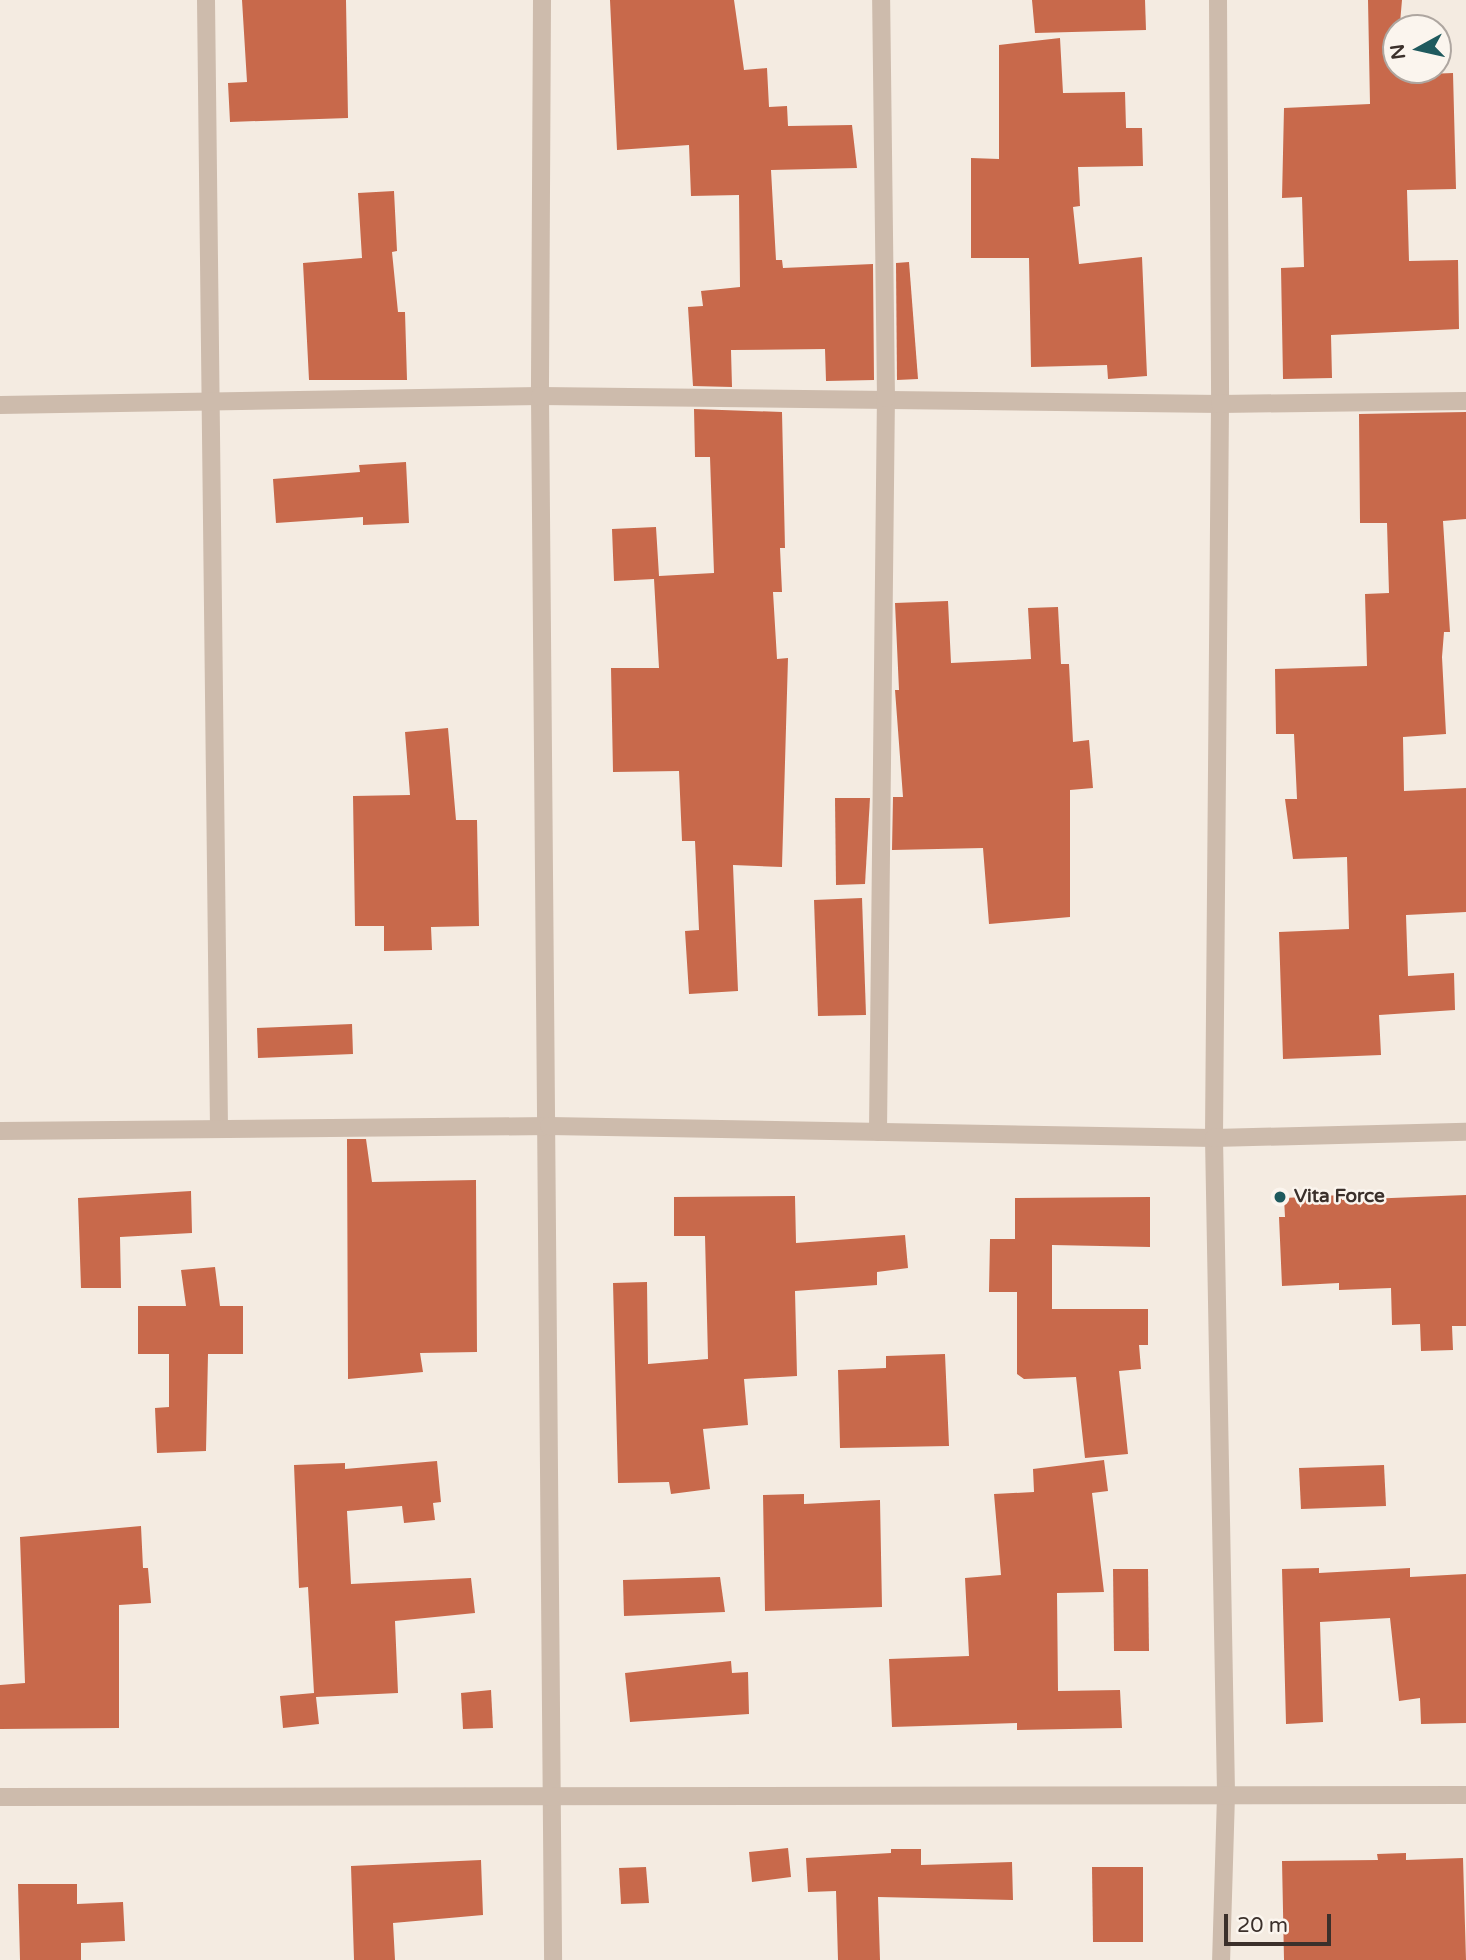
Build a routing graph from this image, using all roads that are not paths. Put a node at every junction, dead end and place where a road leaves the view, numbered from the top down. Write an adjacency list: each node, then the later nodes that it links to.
1 (206, 0): 7 (street)
2 (541, 0): 5 (street)
3 (881, 0): 6 (street)
4 (1218, 0): 9 (street)
5 (540, 396): 6 (street); 7 (street); 11 (street)
6 (886, 398): 9 (street); 14 (street)
7 (209, 400): 10 (street); 12 (street)
8 (1466, 401): 9 (street)
9 (1220, 404): 16 (street)
10 (0, 405)
11 (549, 1126): 12 (street); 14 (street); 20 (street)
12 (219, 1128): 13 (street)
13 (0, 1131)
14 (878, 1132): 16 (street)
15 (1466, 1132): 16 (street)
16 (1214, 1138): 17 (street)
17 (1226, 1795): 18 (street); 20 (street); 22 (street)
18 (1466, 1795)
19 (0, 1797): 20 (street)
20 (552, 1797): 21 (street)
21 (554, 1960)
22 (1221, 1960)

